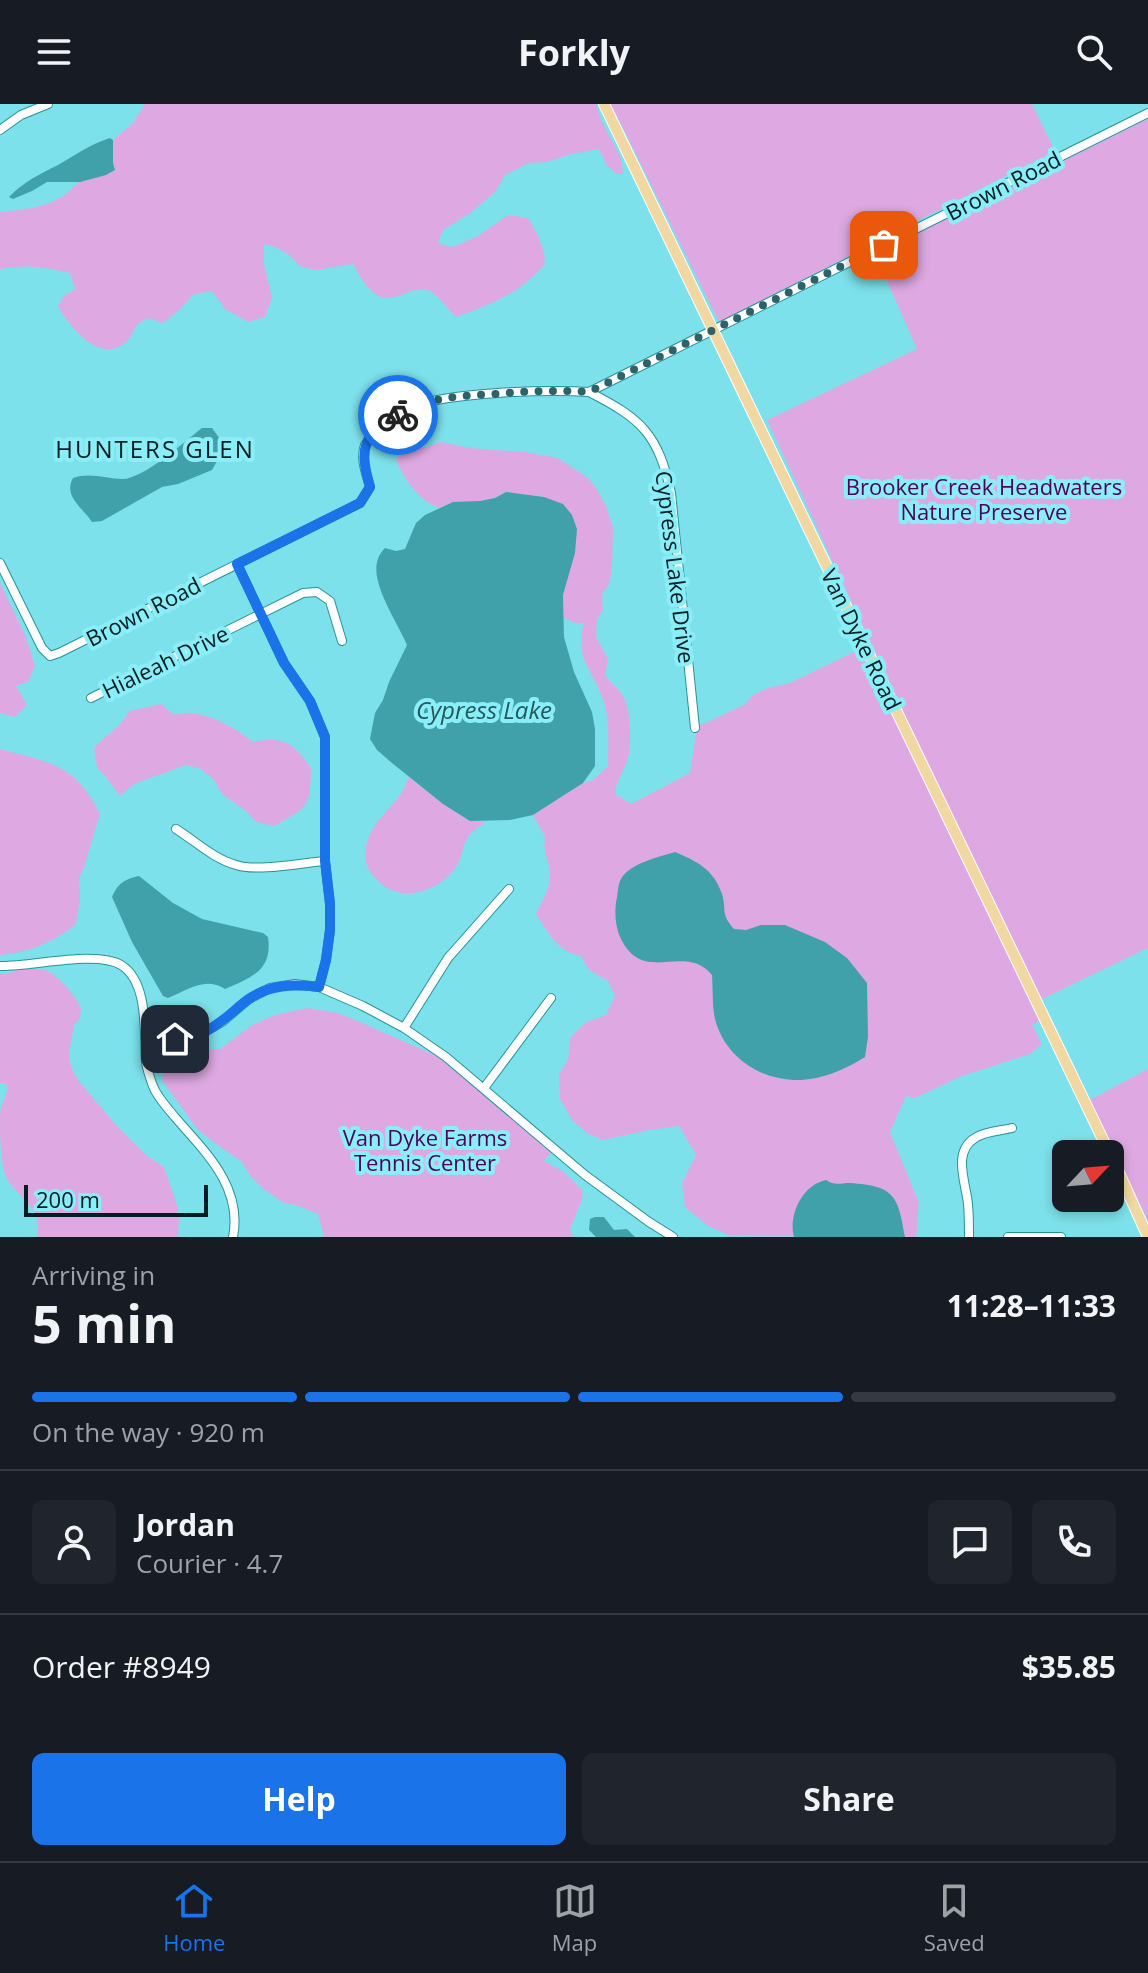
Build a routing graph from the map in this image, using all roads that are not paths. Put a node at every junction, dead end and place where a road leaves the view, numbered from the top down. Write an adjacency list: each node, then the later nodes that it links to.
1 (48, 104): 4 (street)
2 (604, 104): 5 (main road, Van Dyke Road)
3 (1148, 113): 5 (street, Brown Road)
4 (0, 130)
5 (713, 331): 6 (street, Brown Road); 23 (main road, Van Dyke Road)
6 (589, 392): 8 (street, Brown Road); 12 (street, Cypress Lake Drive)
7 (0, 563): 8 (street, Brown Road)
8 (237, 564): 9 (street)
9 (262, 613): 10 (street, Hialeah Drive); 11 (street, Hialeah Drive); 14 (street)
10 (342, 641)
11 (91, 698)
12 (695, 728)
13 (176, 829): 14 (street)
14 (325, 861): 17 (street)
15 (509, 889): 19 (street)
16 (0, 966): 20 (street)
17 (319, 987): 19 (street); 20 (street)
18 (551, 998): 21 (street)
19 (404, 1028): 21 (street)
20 (146, 1042): 27 (street)
21 (484, 1088): 28 (street)
22 (1012, 1128): 29 (street)
23 (1103, 1140)
24 (1124, 1182): 26 (main road, Van Dyke Road)
25 (1124, 1184): 32 (main road, Van Dyke Road)
26 (1148, 1227)
27 (233, 1237)
28 (673, 1237)
29 (969, 1237)
30 (1008, 1237): 31 (street)
31 (1061, 1237)
32 (1148, 1237)

